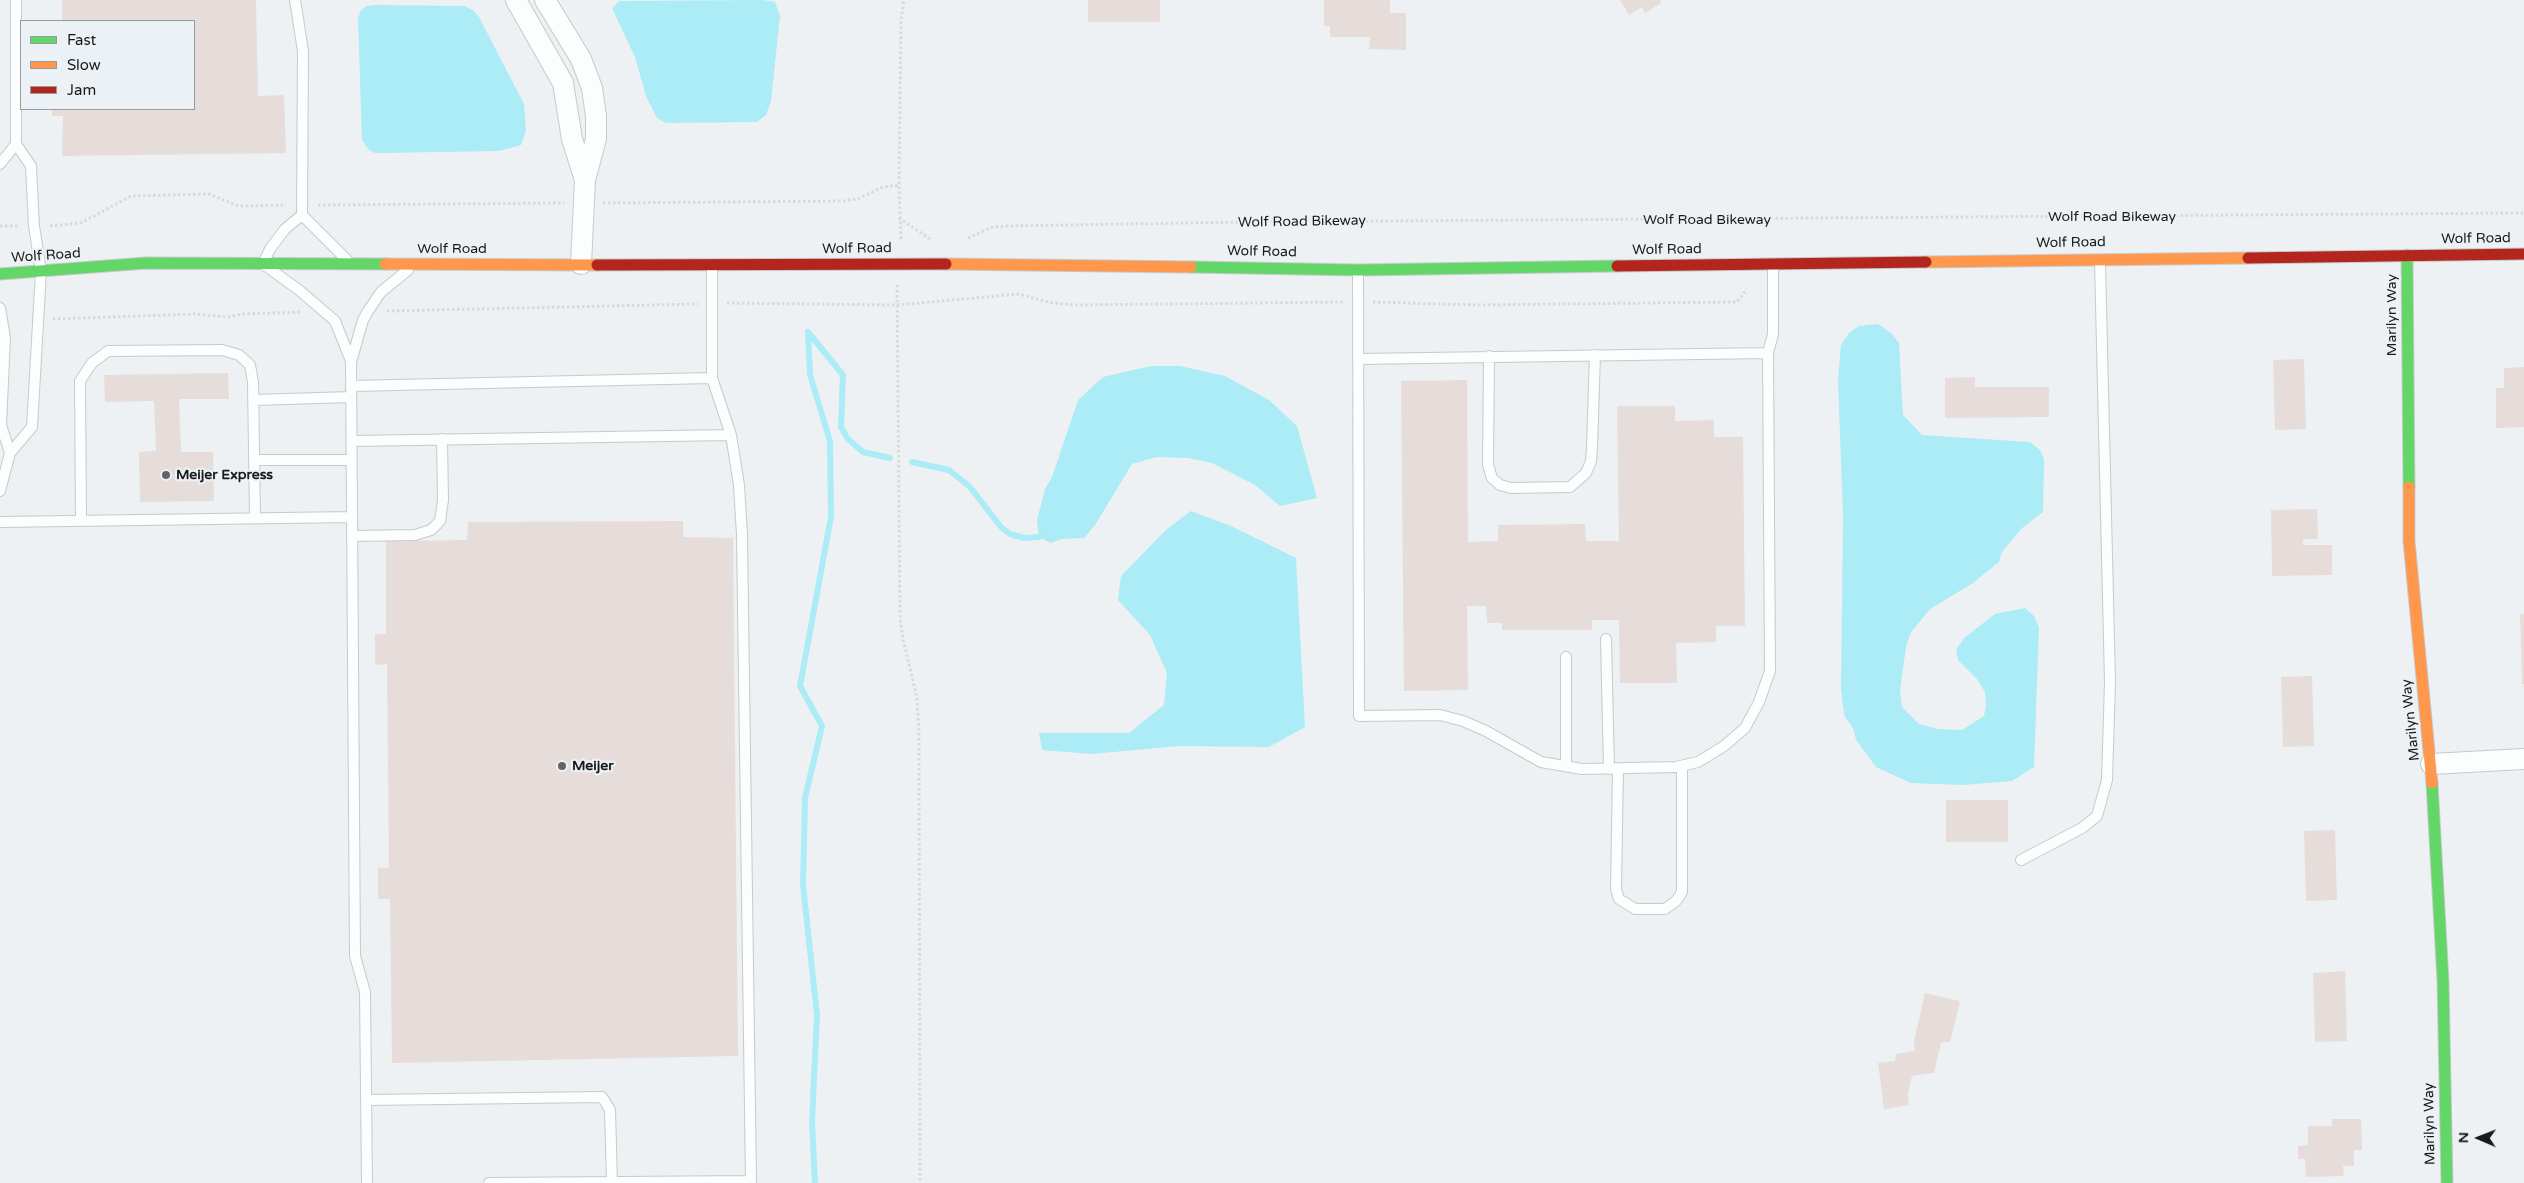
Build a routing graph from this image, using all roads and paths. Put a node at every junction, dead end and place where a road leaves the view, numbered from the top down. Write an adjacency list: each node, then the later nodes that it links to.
1 (16, 0): 6 (lane)
2 (295, 0): 11 (lane)
3 (516, 0): 8 (street)
4 (545, 0): 8 (street)
5 (904, 0): 9 (path)
6 (16, 144): 7 (lane); 28 (lane)
7 (0, 164)
8 (585, 180): 10 (street)
9 (899, 185): 10 (path); 13 (path)
10 (584, 203): 11 (path); 25 (street)
11 (302, 210): 14 (path); 22 (lane); 23 (lane)
12 (2524, 213): 15 (path, Wolf Road Bikeway)
13 (899, 218): 16 (path); 17 (path)
14 (52, 226)
15 (960, 238)
16 (940, 239)
17 (901, 241)
18 (2524, 254): 19 (main road, Wolf Road)
19 (2407, 255): 20 (main road, Wolf Road); 62 (main road, Marilyn Way)
20 (2100, 258): 21 (main road, Wolf Road); 66 (lane)
21 (1773, 263): 27 (main road, Wolf Road); 31 (lane)
22 (263, 264): 23 (main road, Wolf Road); 28 (main road, Wolf Road); 36 (lane)
23 (352, 264): 24 (main road, Wolf Road)
24 (415, 264): 25 (main road, Wolf Road); 37 (lane)
25 (581, 264): 26 (main road, Wolf Road)
26 (712, 266): 27 (main road, Wolf Road); 33 (lane)
27 (1358, 270): 32 (lane)
28 (41, 271): 29 (main road, Wolf Road); 50 (lane)
29 (0, 274)
30 (897, 286): 34 (path)
31 (1773, 287): 32 (path); 39 (lane)
32 (1358, 302): 34 (path); 42 (lane)
33 (712, 303): 34 (path); 37 (path); 44 (lane)
34 (897, 305): 71 (path)
35 (0, 308): 50 (lane)
36 (324, 311): 38 (path); 43 (lane)
37 (368, 312): 43 (lane)
38 (76, 319)
39 (1768, 353): 40 (lane); 64 (lane)
40 (1595, 355): 41 (lane); 41 (lane)
41 (1489, 356): 42 (lane)
42 (1358, 359): 63 (lane)
43 (351, 362): 45 (lane)
44 (712, 378): 45 (lane); 47 (lane)
45 (351, 392): 46 (lane); 49 (lane)
46 (253, 400): 51 (lane); 56 (lane)
47 (731, 435): 48 (lane); 68 (lane)
48 (442, 439): 49 (lane); 58 (lane)
49 (352, 441): 52 (lane)
50 (10, 453): 53 (lane)
51 (254, 460): 52 (lane); 55 (lane)
52 (352, 460): 54 (lane)
53 (0, 491)
54 (352, 516): 55 (lane); 58 (lane)
55 (255, 518): 56 (lane)
56 (81, 521): 57 (lane)
57 (0, 522)
58 (352, 536): 67 (lane)
59 (1606, 639): 65 (lane)
60 (1566, 657): 63 (lane)
61 (2524, 759): 62 (street)
62 (2431, 764): 72 (main road, Marilyn Way)
63 (1566, 766): 65 (lane)
64 (1682, 766): 65 (lane); 65 (lane)
65 (1614, 769)
66 (2021, 860)
67 (366, 1100): 68 (lane); 69 (lane)
68 (612, 1182): 70 (lane)
69 (367, 1183)
70 (489, 1183)
71 (920, 1183)
72 (2446, 1183)

